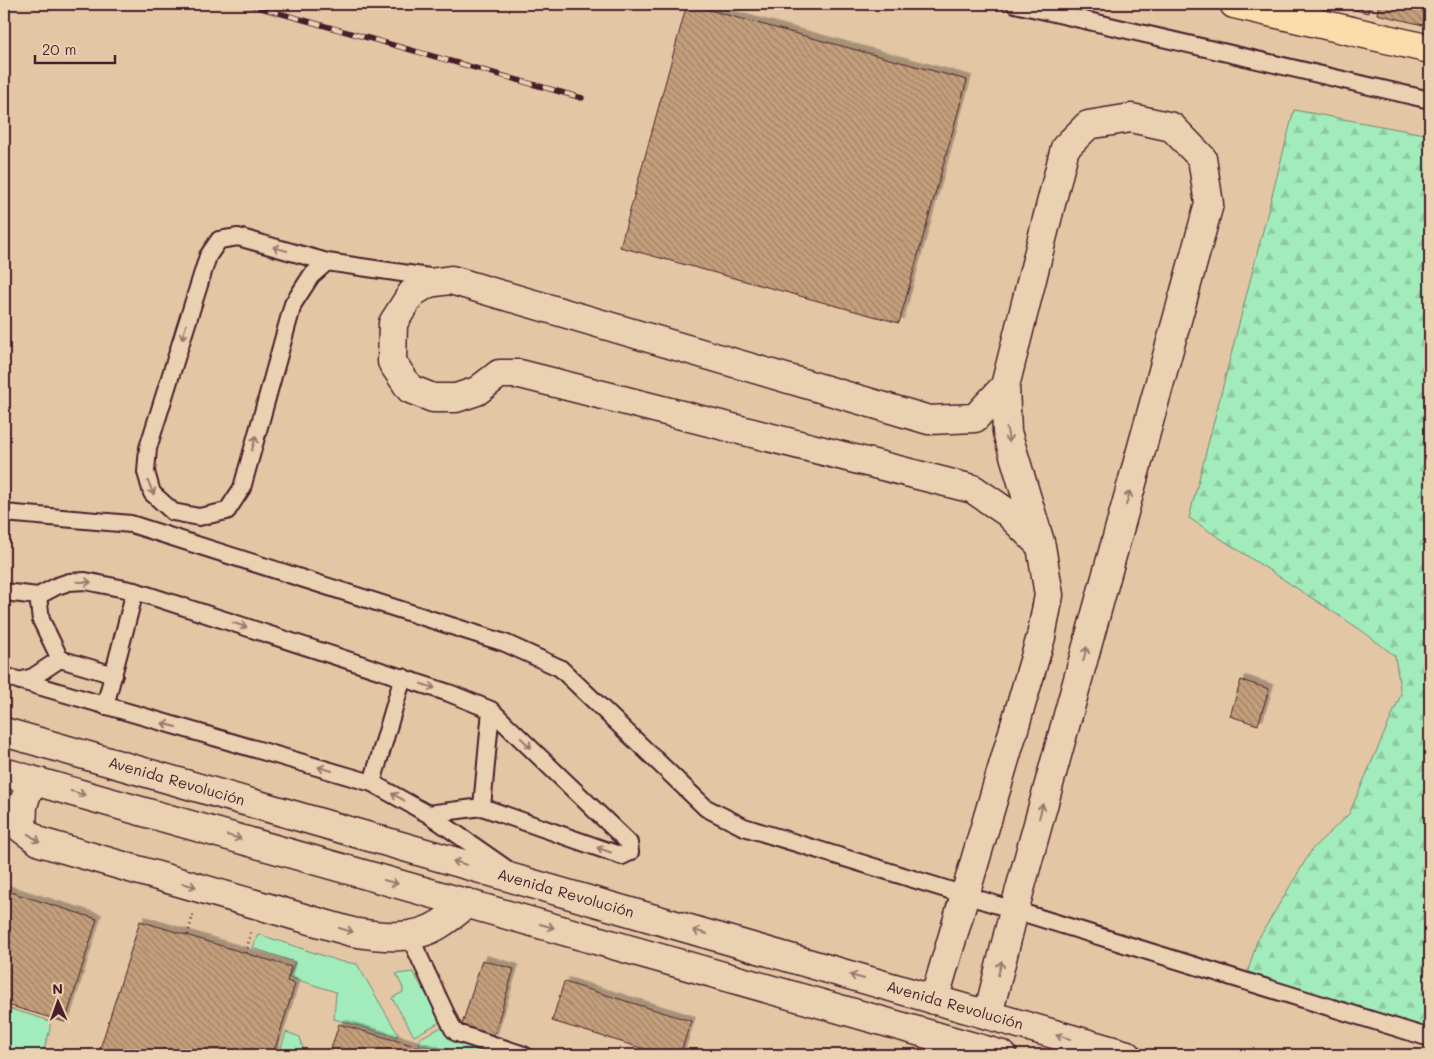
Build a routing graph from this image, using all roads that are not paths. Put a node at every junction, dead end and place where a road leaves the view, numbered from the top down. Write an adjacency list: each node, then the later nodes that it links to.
1 (1015, 4): 5 (lane)
2 (1234, 4): 3 (main road)
3 (1301, 11): 4 (main road)
4 (1430, 49)
5 (1430, 100)
6 (327, 262): 6 (lane, one-way to 6); 7 (lane)
7 (451, 280): 8 (street); 10 (street)
8 (1005, 386): 10 (street, one-way to 10); 30 (street, one-way to 8)
9 (4, 513): 28 (lane)
10 (1041, 546): 28 (street)
11 (136, 591): 13 (lane, one-way to 11); 15 (lane); 17 (lane, one-way to 17)
12 (4, 592): 13 (lane)
13 (38, 596): 14 (lane)
14 (60, 660): 15 (lane); 18 (lane)
15 (114, 675): 19 (lane)
16 (4, 676): 18 (lane)
17 (403, 677): 20 (lane, one-way to 20); 24 (lane)
18 (20, 681): 19 (lane)
19 (105, 706): 24 (lane, one-way to 19)
20 (491, 710): 25 (lane); 25 (lane, one-way to 25)
21 (4, 732): 27 (street, Avenida Revolución, one-way to 21)
22 (4, 772): 23 (street)
23 (31, 780): 29 (street, one-way to 29); 31 (street, one-way to 31)
24 (372, 783): 26 (lane, one-way to 24)
25 (482, 807): 26 (lane)
26 (428, 814): 27 (lane)
27 (526, 882): 32 (street, Avenida Revolución, one-way to 27)
28 (964, 895): 30 (lane); 34 (street)
29 (468, 904): 31 (street); 33 (street, one-way to 33)
30 (1014, 911): 35 (street, one-way to 30); 36 (lane)
31 (409, 935): 37 (lane)
32 (777, 955): 33 (street); 34 (street, Avenida Revolución, one-way to 32)
33 (767, 988): 38 (street)
34 (934, 1000): 35 (street, Avenida Revolución)
35 (988, 1015): 39 (street, Avenida Revolución, one-way to 35)
36 (1430, 1038)
37 (524, 1055)
38 (1002, 1055)
39 (1127, 1055)

